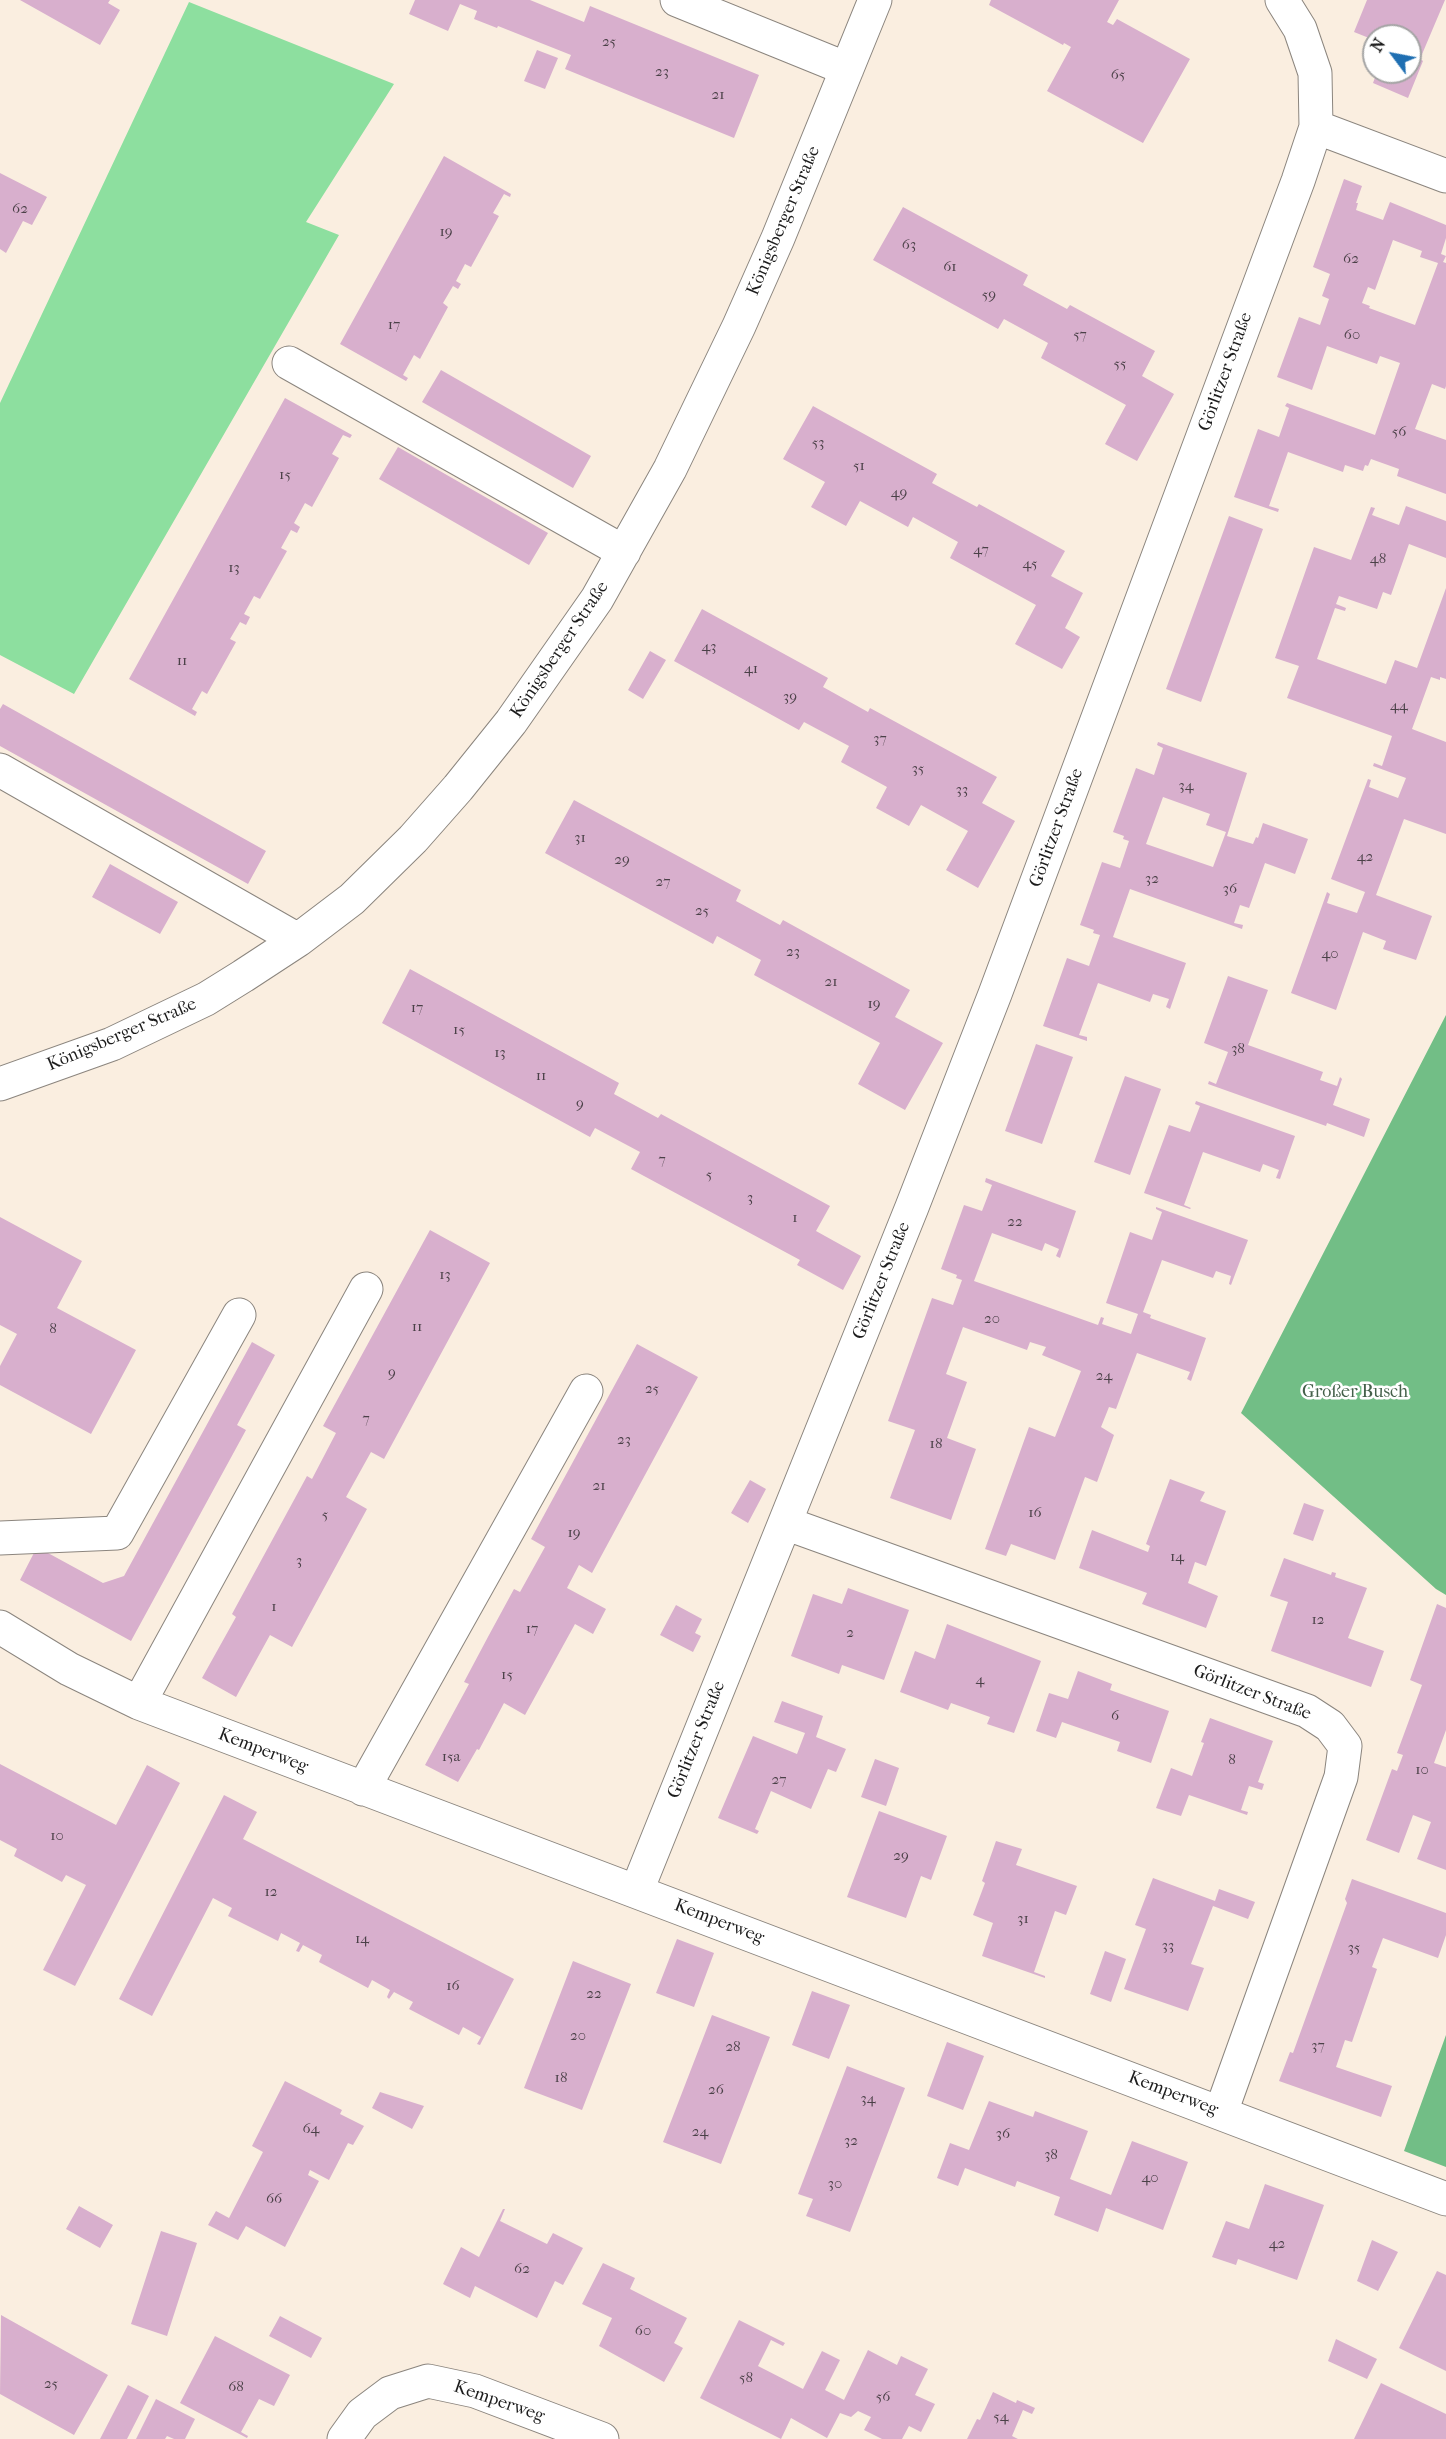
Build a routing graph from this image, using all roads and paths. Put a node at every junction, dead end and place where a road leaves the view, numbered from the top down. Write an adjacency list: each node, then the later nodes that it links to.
1 (677, 0): 4 (street)
2 (876, 0): 4 (street, Königsberger Straße)
3 (1282, 0): 5 (street, Görlitzer Straße)
4 (848, 69): 8 (street, Königsberger Straße)
5 (1316, 127): 6 (street); 15 (street, Görlitzer Straße)
6 (1446, 176)
7 (289, 363): 8 (street)
8 (624, 552): 10 (street, Königsberger Straße)
9 (0, 770): 10 (street)
10 (298, 940): 11 (street, Königsberger Straße)
11 (0, 1083)
12 (366, 1289): 18 (street)
13 (239, 1315): 16 (street)
14 (586, 1391): 19 (street)
15 (785, 1523): 20 (street, Görlitzer Straße); 21 (street, Görlitzer Straße)
16 (0, 1538)
17 (0, 1626): 18 (street, Kemperweg)
18 (139, 1704): 19 (street, Kemperweg)
19 (363, 1790): 20 (street, Kemperweg)
20 (636, 1890): 21 (street, Kemperweg)
21 (1221, 2112): 22 (street, Kemperweg)
22 (1446, 2199)
23 (344, 2439): 24 (street, Kemperweg)
24 (602, 2439)

